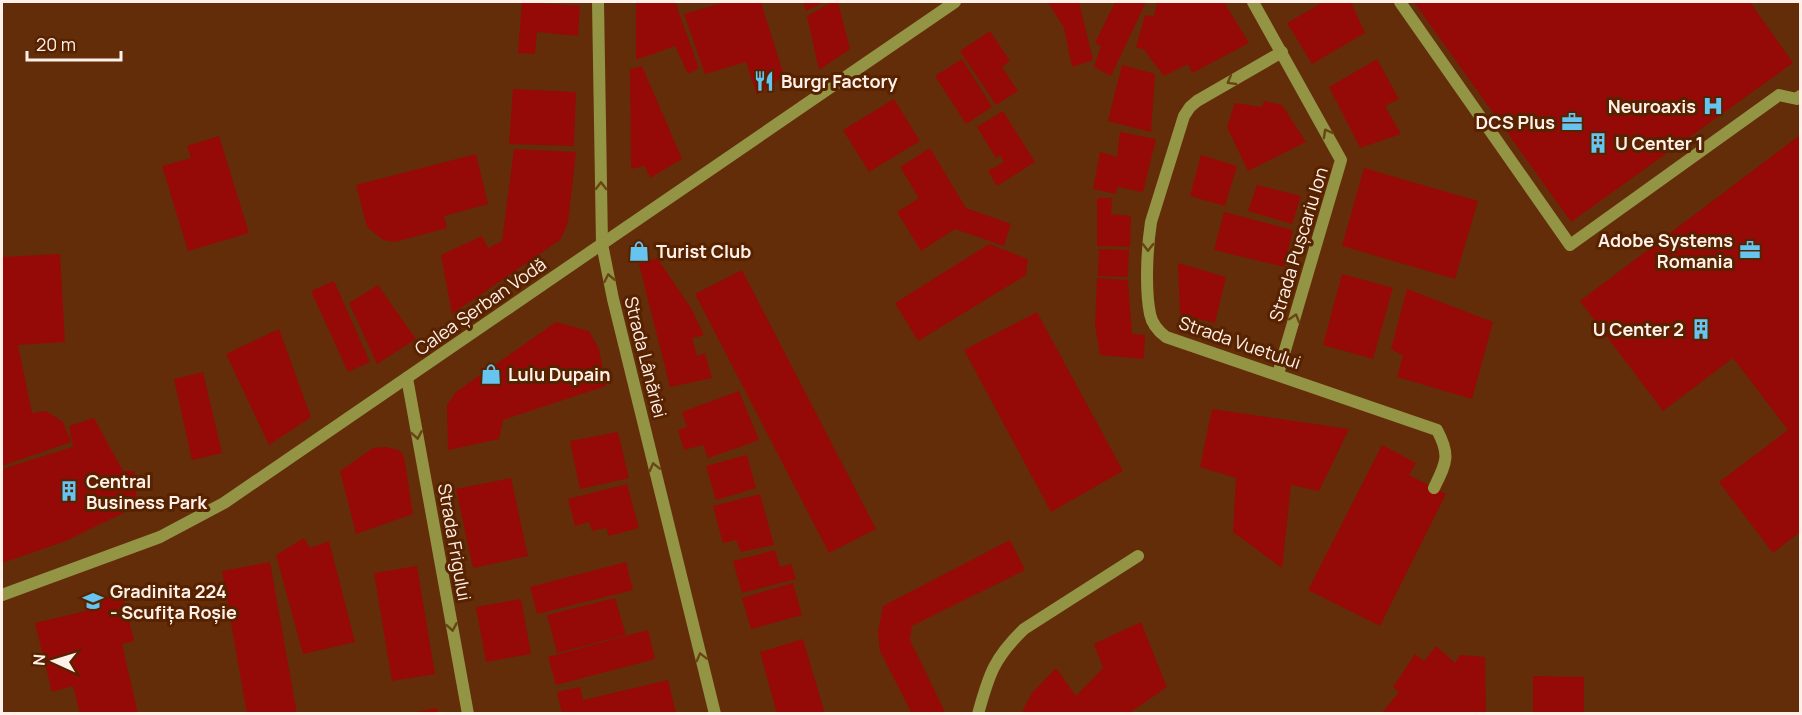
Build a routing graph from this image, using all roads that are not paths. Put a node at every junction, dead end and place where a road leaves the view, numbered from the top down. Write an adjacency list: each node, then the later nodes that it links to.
1 (598, 2): 7 (street, Strada Lânăriei, one-way to 1)
2 (955, 2): 7 (street, Calea Șerban Vodă)
3 (1253, 2): 5 (street, Strada Pușcariu Ion)
4 (1400, 2): 6 (street)
5 (1282, 52): 8 (street, Strada Pușcariu Ion, one-way to 5); 8 (street, Strada Vuetului, one-way to 8)
6 (1800, 96)
7 (602, 244): 9 (street, Calea Șerban Vodă); 14 (street, Strada Lânăriei, one-way to 7)
8 (1278, 374): 10 (street, Strada Vuetului)
9 (407, 378): 12 (street, Calea Șerban Vodă); 13 (street, Strada Frigului, one-way to 13)
10 (1434, 488)
11 (1138, 556): 15 (street)
12 (2, 595)
13 (468, 714)
14 (714, 714)
15 (978, 714)

